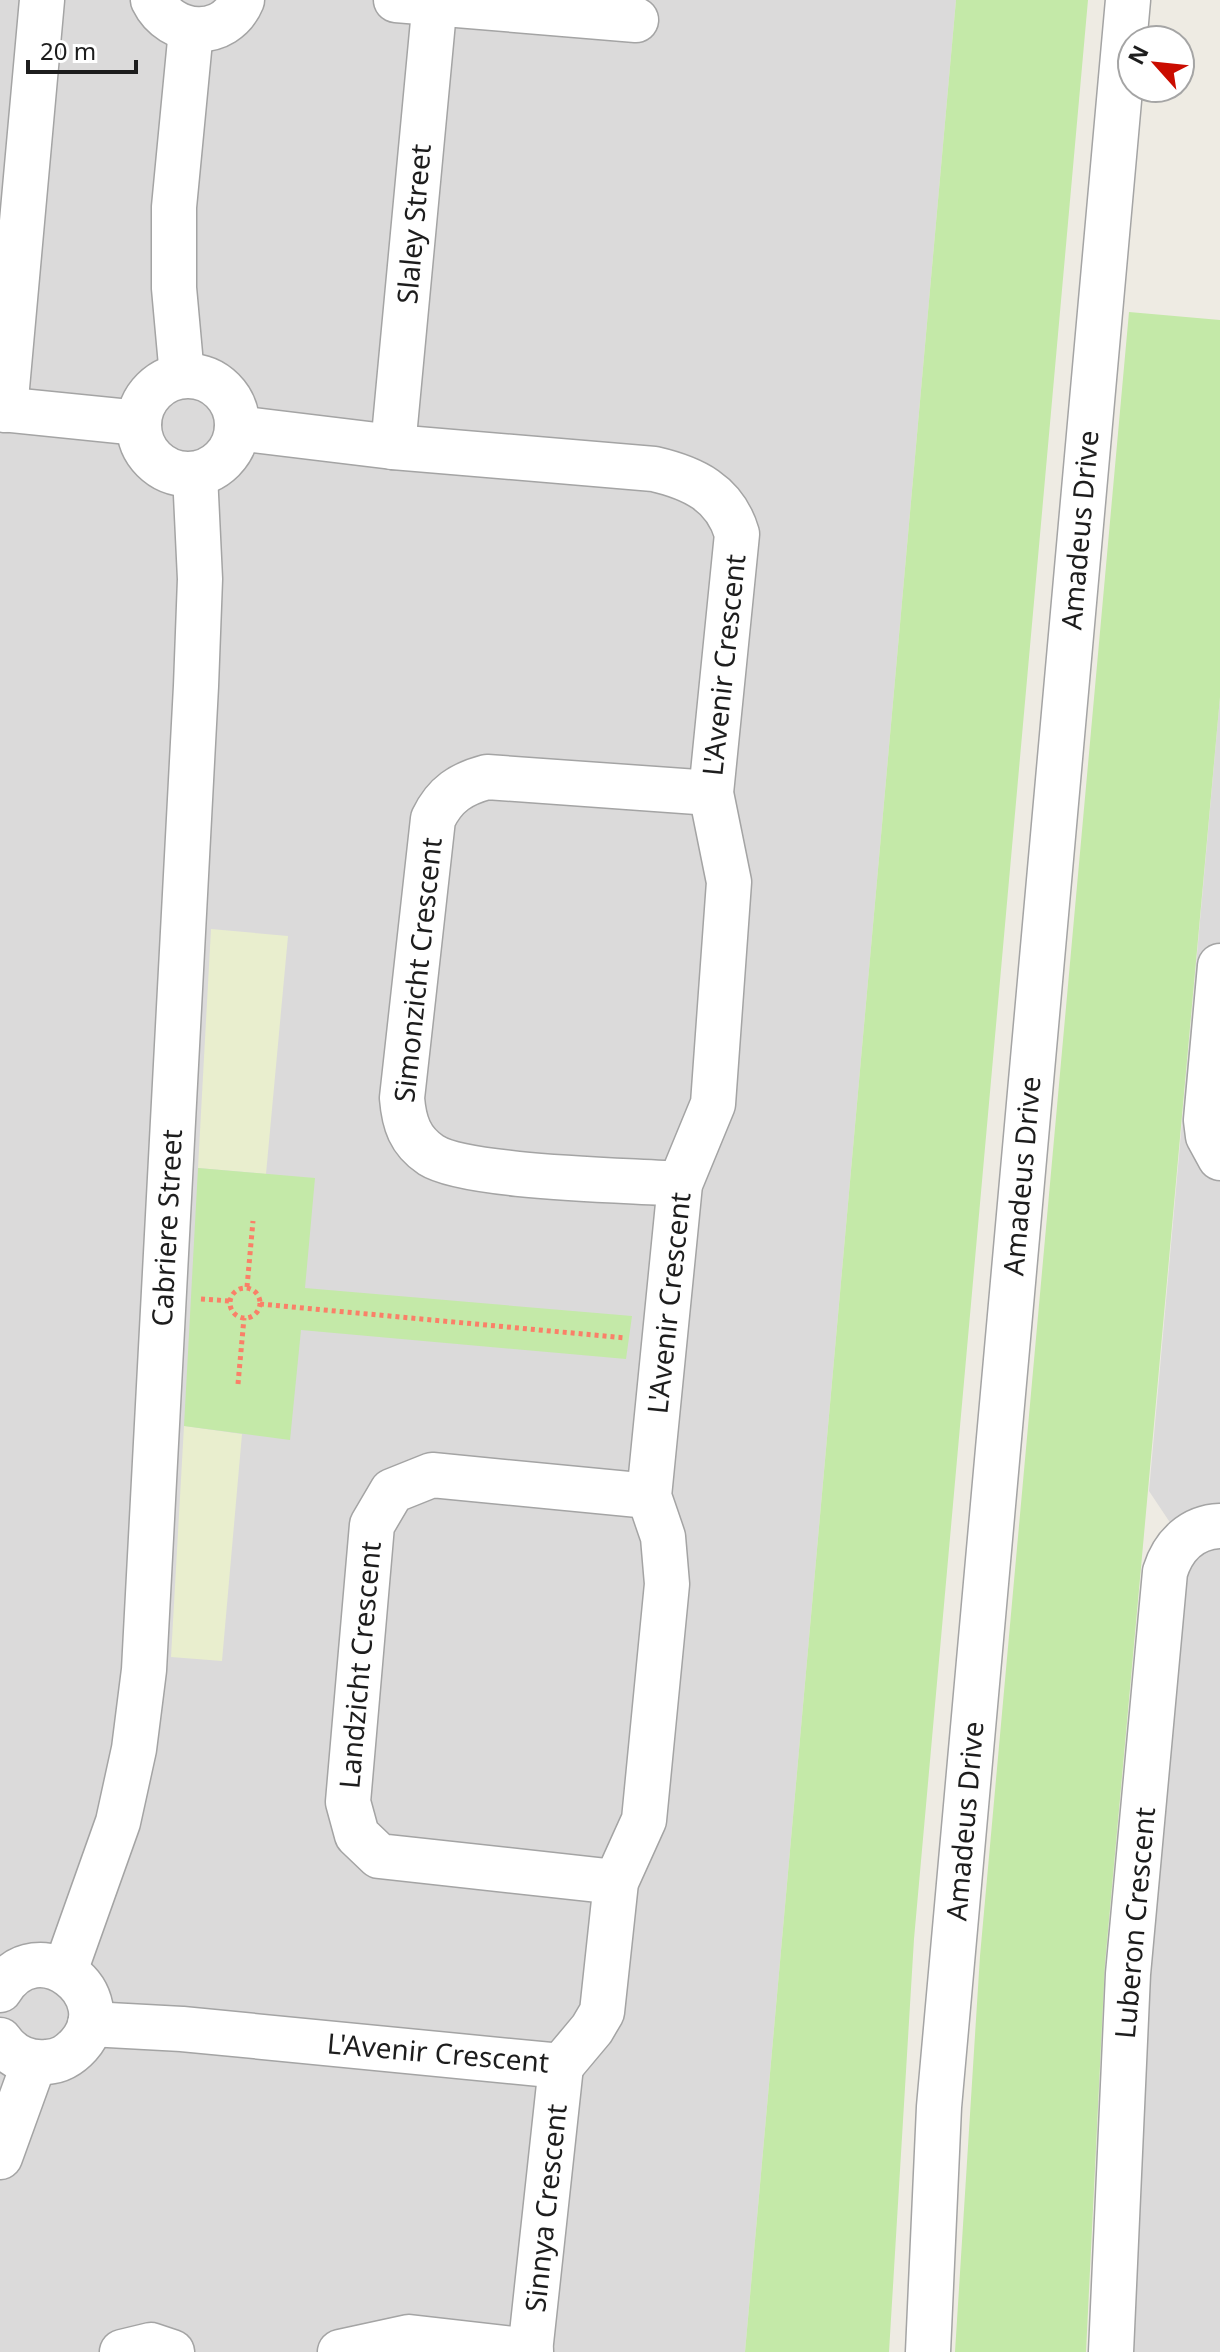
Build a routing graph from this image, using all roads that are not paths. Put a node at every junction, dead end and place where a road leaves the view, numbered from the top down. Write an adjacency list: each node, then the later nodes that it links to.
1 (42, 0): 9 (street)
2 (153, 0): 7 (street)
3 (242, 0): 7 (street)
4 (1128, 0): 31 (street, Amadeus Drive)
5 (422, 1): 6 (street); 12 (street, Slaley Street)
6 (636, 20)
7 (191, 30): 8 (street)
8 (182, 376): 10 (street); 11 (street)
9 (2, 409): 10 (street)
10 (139, 423): 13 (street)
11 (237, 428): 12 (street, L'Avenir Crescent); 13 (street)
12 (393, 447): 14 (street, L'Avenir Crescent)
13 (195, 474): 21 (street, Cabriere Street)
14 (711, 793): 17 (street, L'Avenir Crescent); 17 (street, Simonzicht Crescent)
15 (1220, 966): 16 (street)
16 (1220, 1158)
17 (680, 1184): 18 (street, L'Avenir Crescent)
18 (649, 1496): 20 (street, L'Avenir Crescent); 20 (street, Landzicht Crescent)
19 (1220, 1526): 32 (street, Luberon Crescent)
20 (616, 1882): 25 (street, L'Avenir Crescent)
21 (65, 1971): 22 (street); 23 (street)
22 (0, 1990)
23 (90, 2024): 24 (street); 25 (street, L'Avenir Crescent)
24 (9, 2048): 26 (street)
25 (561, 2066): 30 (street, Sinnya Crescent)
26 (0, 2157)
27 (122, 2352): 28 (street)
28 (172, 2352)
29 (340, 2352): 30 (street, Sinnya Crescent)
30 (530, 2352)
31 (928, 2352)
32 (1111, 2352)

